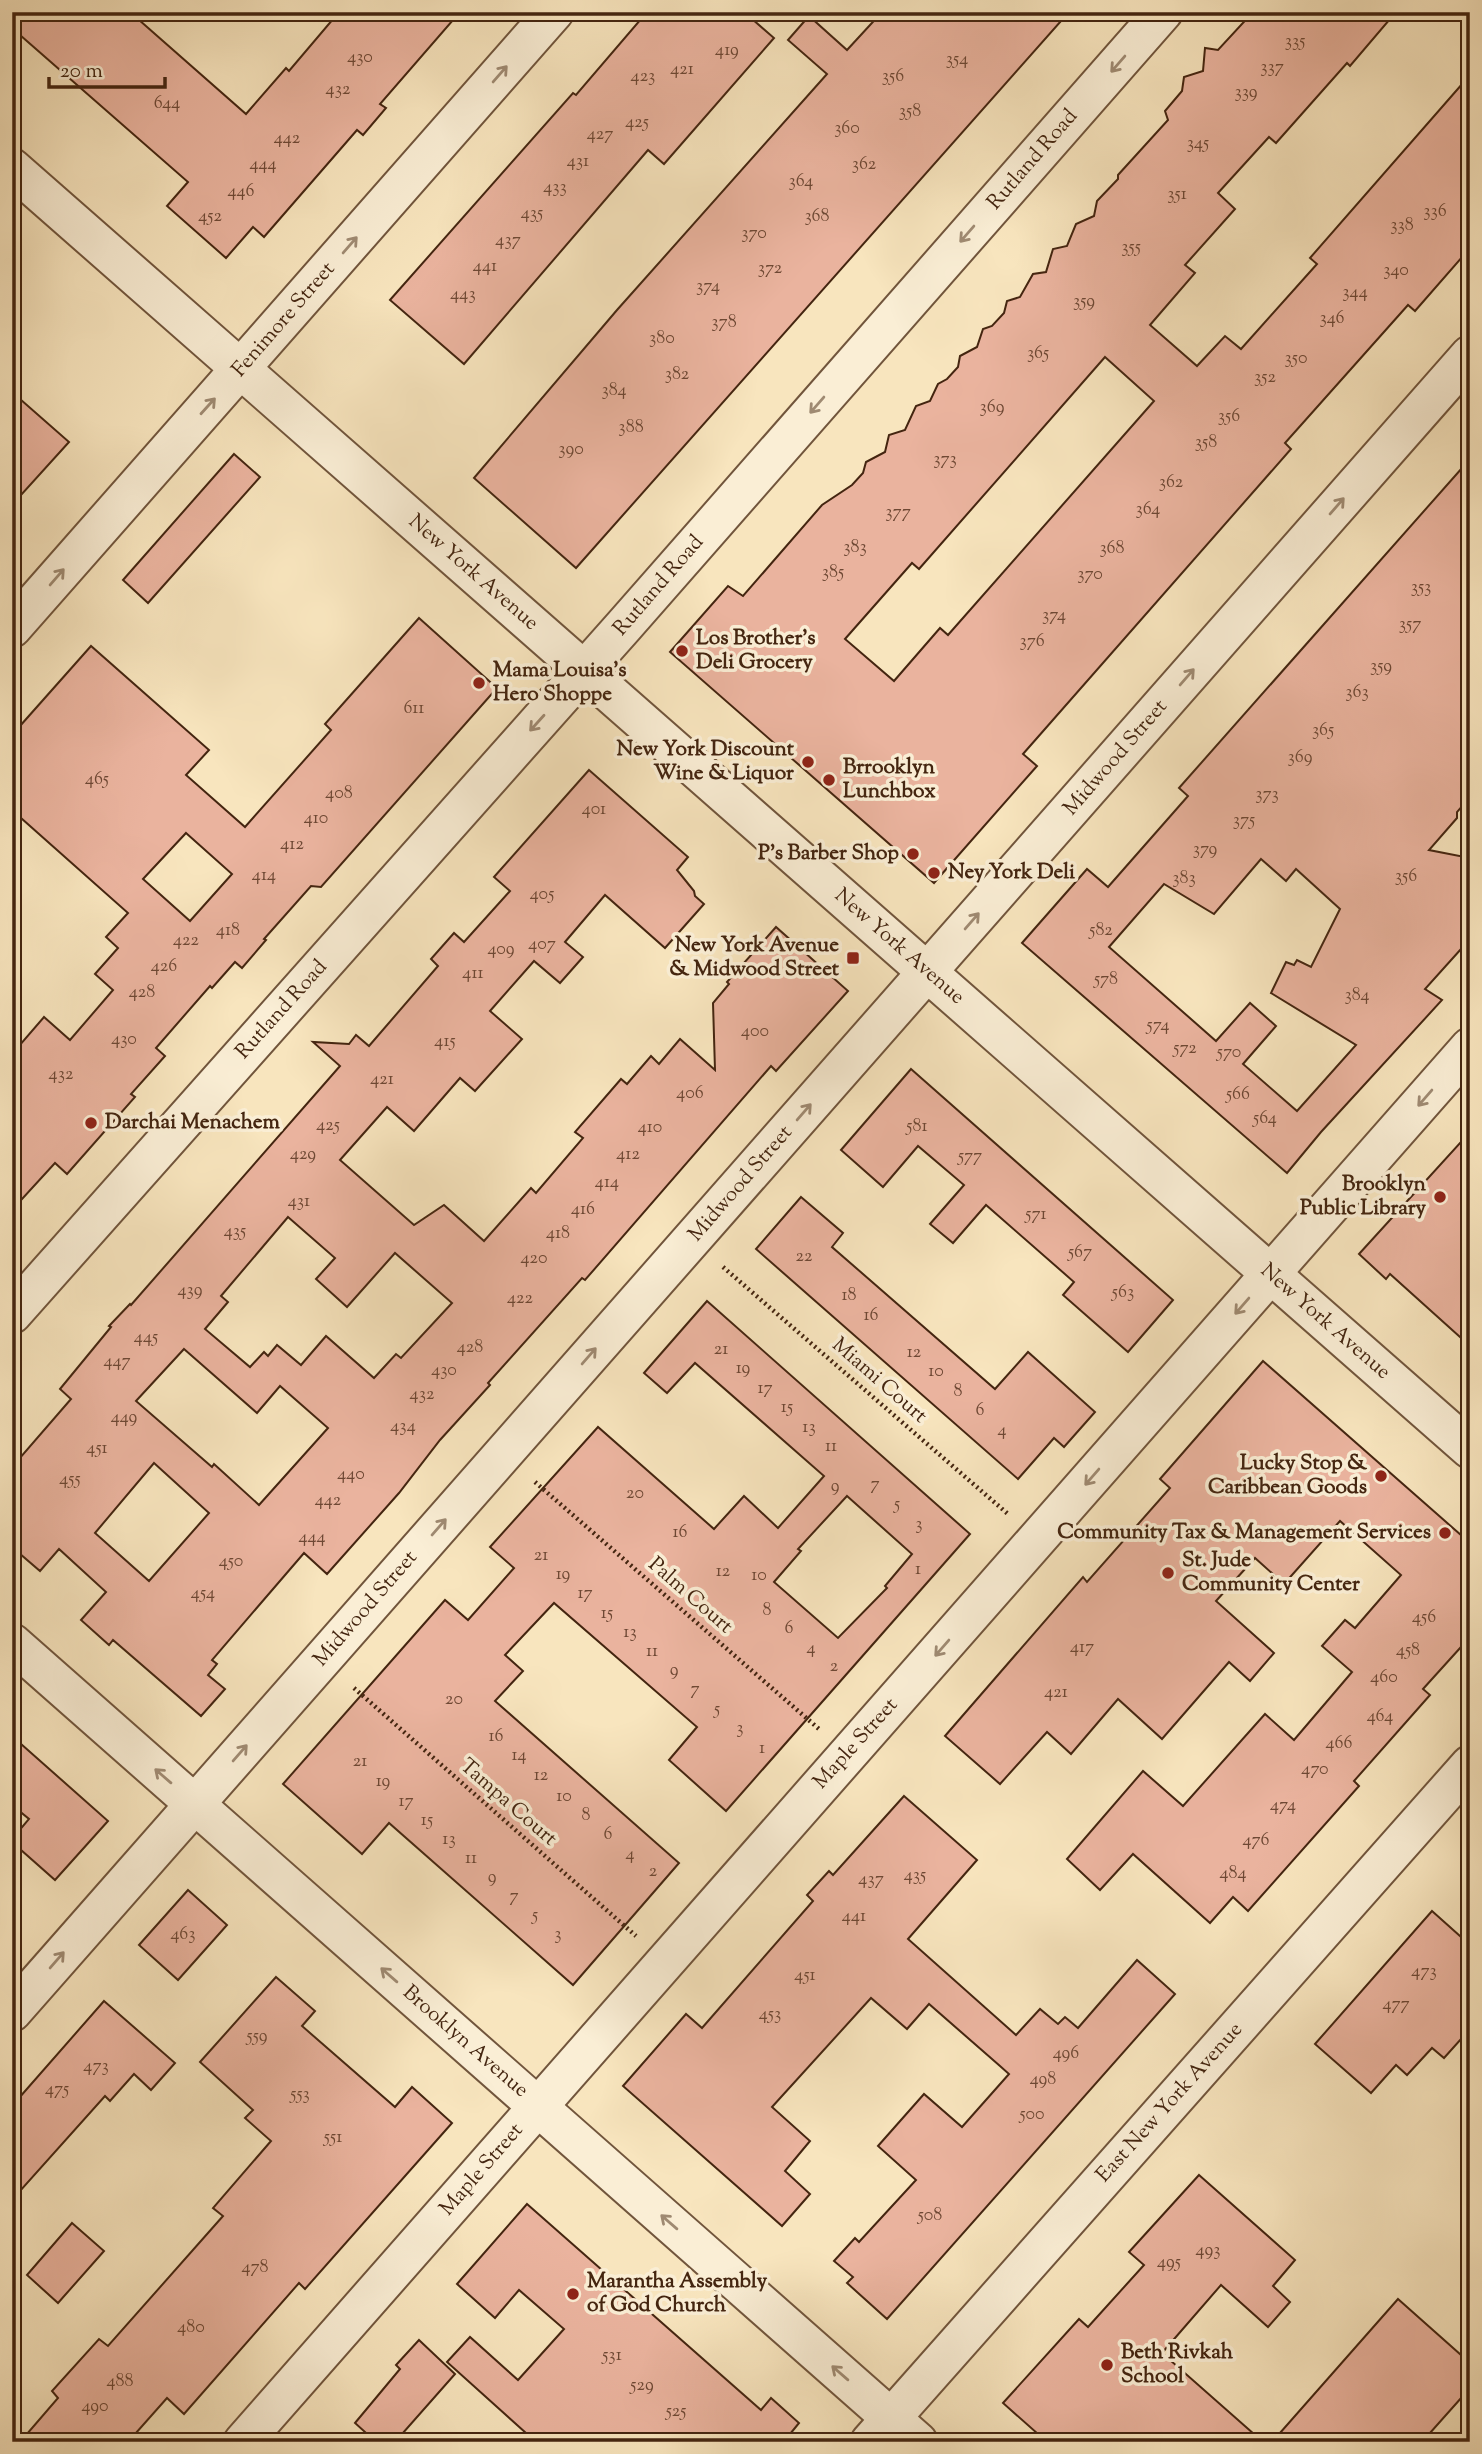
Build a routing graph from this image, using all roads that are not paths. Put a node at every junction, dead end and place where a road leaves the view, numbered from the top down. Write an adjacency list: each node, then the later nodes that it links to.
1 (554, 12): 5 (street, Fenimore Street, one-way to 1)
2 (1163, 12): 7 (street, Rutland Road, one-way to 7)
3 (12, 168): 5 (street, New York Avenue)
4 (1470, 355): 8 (street, Midwood Street, one-way to 4)
5 (240, 370): 6 (street, Fenimore Street, one-way to 5); 7 (street, New York Avenue)
6 (12, 628)
7 (584, 670): 8 (street, New York Avenue); 11 (street, Rutland Road, one-way to 11)
8 (927, 972): 10 (street, New York Avenue); 15 (street, Midwood Street, one-way to 8)
9 (1470, 1047): 10 (street, Maple Street, one-way to 10)
10 (1270, 1274): 12 (street, New York Avenue); 17 (street, Maple Street, one-way to 17)
11 (12, 1314)
12 (1470, 1449)
13 (12, 1643): 15 (street, Brooklyn Avenue, one-way to 13)
14 (1470, 1765): 18 (street, East New York Avenue)
15 (195, 1804): 16 (street, Midwood Street, one-way to 15); 17 (street, Brooklyn Avenue, one-way to 15)
16 (12, 2011)
17 (538, 2107): 18 (street, Brooklyn Avenue, one-way to 17); 19 (street, Maple Street)
18 (893, 2434)
19 (243, 2442)

